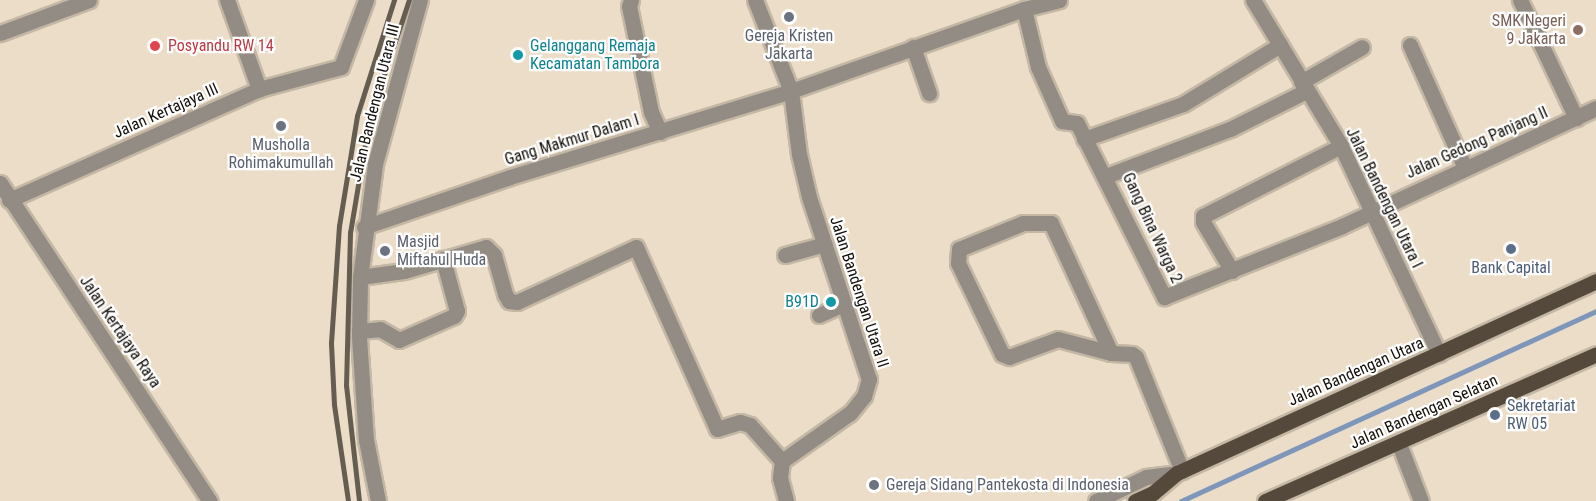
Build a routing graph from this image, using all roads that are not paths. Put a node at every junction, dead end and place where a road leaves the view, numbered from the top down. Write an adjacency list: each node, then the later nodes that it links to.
1 (89, 0): 11 (street)
2 (228, 0): 17 (street)
3 (366, 0): 17 (street, Jalan Kertajaya III)
4 (420, 0): 30 (street, Jalan Bandengan Utara III)
5 (631, 0): 22 (street)
6 (755, 0): 18 (street, Jalan Bandengan Utara II)
7 (1059, 0): 10 (street)
8 (1253, 0): 12 (street, Jalan Bandengan Utara I)
9 (1520, 0): 21 (street)
10 (1024, 9): 14 (street); 23 (street)
11 (0, 33)
12 (1281, 45): 16 (street, Jalan Bandengan Utara I); 23 (street)
13 (1410, 45): 25 (street)
14 (913, 47): 18 (street); 19 (street)
15 (1362, 47): 16 (street, Gang Bina Warga 2)
16 (1303, 86): 24 (street, Jalan Bandengan Utara I); 26 (street, Gang Bina Warga 2)
17 (259, 89): 28 (street, Jalan Kertajaya III)
18 (791, 92): 22 (street, Gang Makmur Dalam I); 31 (street, Jalan Bandengan Utara II)
19 (929, 93)
20 (1596, 108): 21 (street, Jalan Gedong Panjang II)
21 (1576, 118): 25 (street, Jalan Gedong Panjang II)
22 (660, 132): 30 (street, Gang Makmur Dalam I)
23 (1084, 139): 26 (street)
24 (1341, 146): 29 (street, Jalan Bandengan Utara I); 34 (street)
25 (1465, 168): 29 (street, Jalan Gedong Panjang II)
26 (1106, 176): 34 (street, Gang Bina Warga 2)
27 (0, 183): 28 (street, Jalan Kertajaya Raya)
28 (9, 200): 46 (street, Jalan Kertajaya Raya)
29 (1372, 210): 34 (street, Jalan Gedong Panjang II); 41 (street, Jalan Bandengan Utara I)
30 (364, 227): 35 (street, Jalan Bandengan Utara III)
31 (825, 244): 32 (street); 37 (street, Jalan Bandengan Utara II)
32 (785, 255)
33 (443, 259): 35 (street); 39 (street); 44 (street)
34 (1232, 271)
35 (360, 277): 39 (street, Jalan Bandengan Utara III)
36 (1596, 281): 41 (main road, Jalan Bandengan Utara)
37 (844, 304): 38 (street); 44 (street, Jalan Bandengan Utara II)
38 (819, 315)
39 (359, 331): 47 (street, Jalan Bandengan Utara III)
40 (1111, 353): 40 (street); 45 (street)
41 (1438, 354): 45 (main road, Jalan Bandengan Utara)
42 (1596, 354): 43 (main road, Jalan Bandengan Selatan)
43 (1400, 444): 51 (main road, Jalan Bandengan Selatan); 52 (street)
44 (782, 461): 48 (street)
45 (1180, 472): 49 (street); 50 (main road, Jalan Bandengan Utara)
46 (210, 501)
47 (378, 501)
48 (786, 501)
49 (1096, 501)
50 (1135, 501)
51 (1265, 501)
52 (1421, 501)

